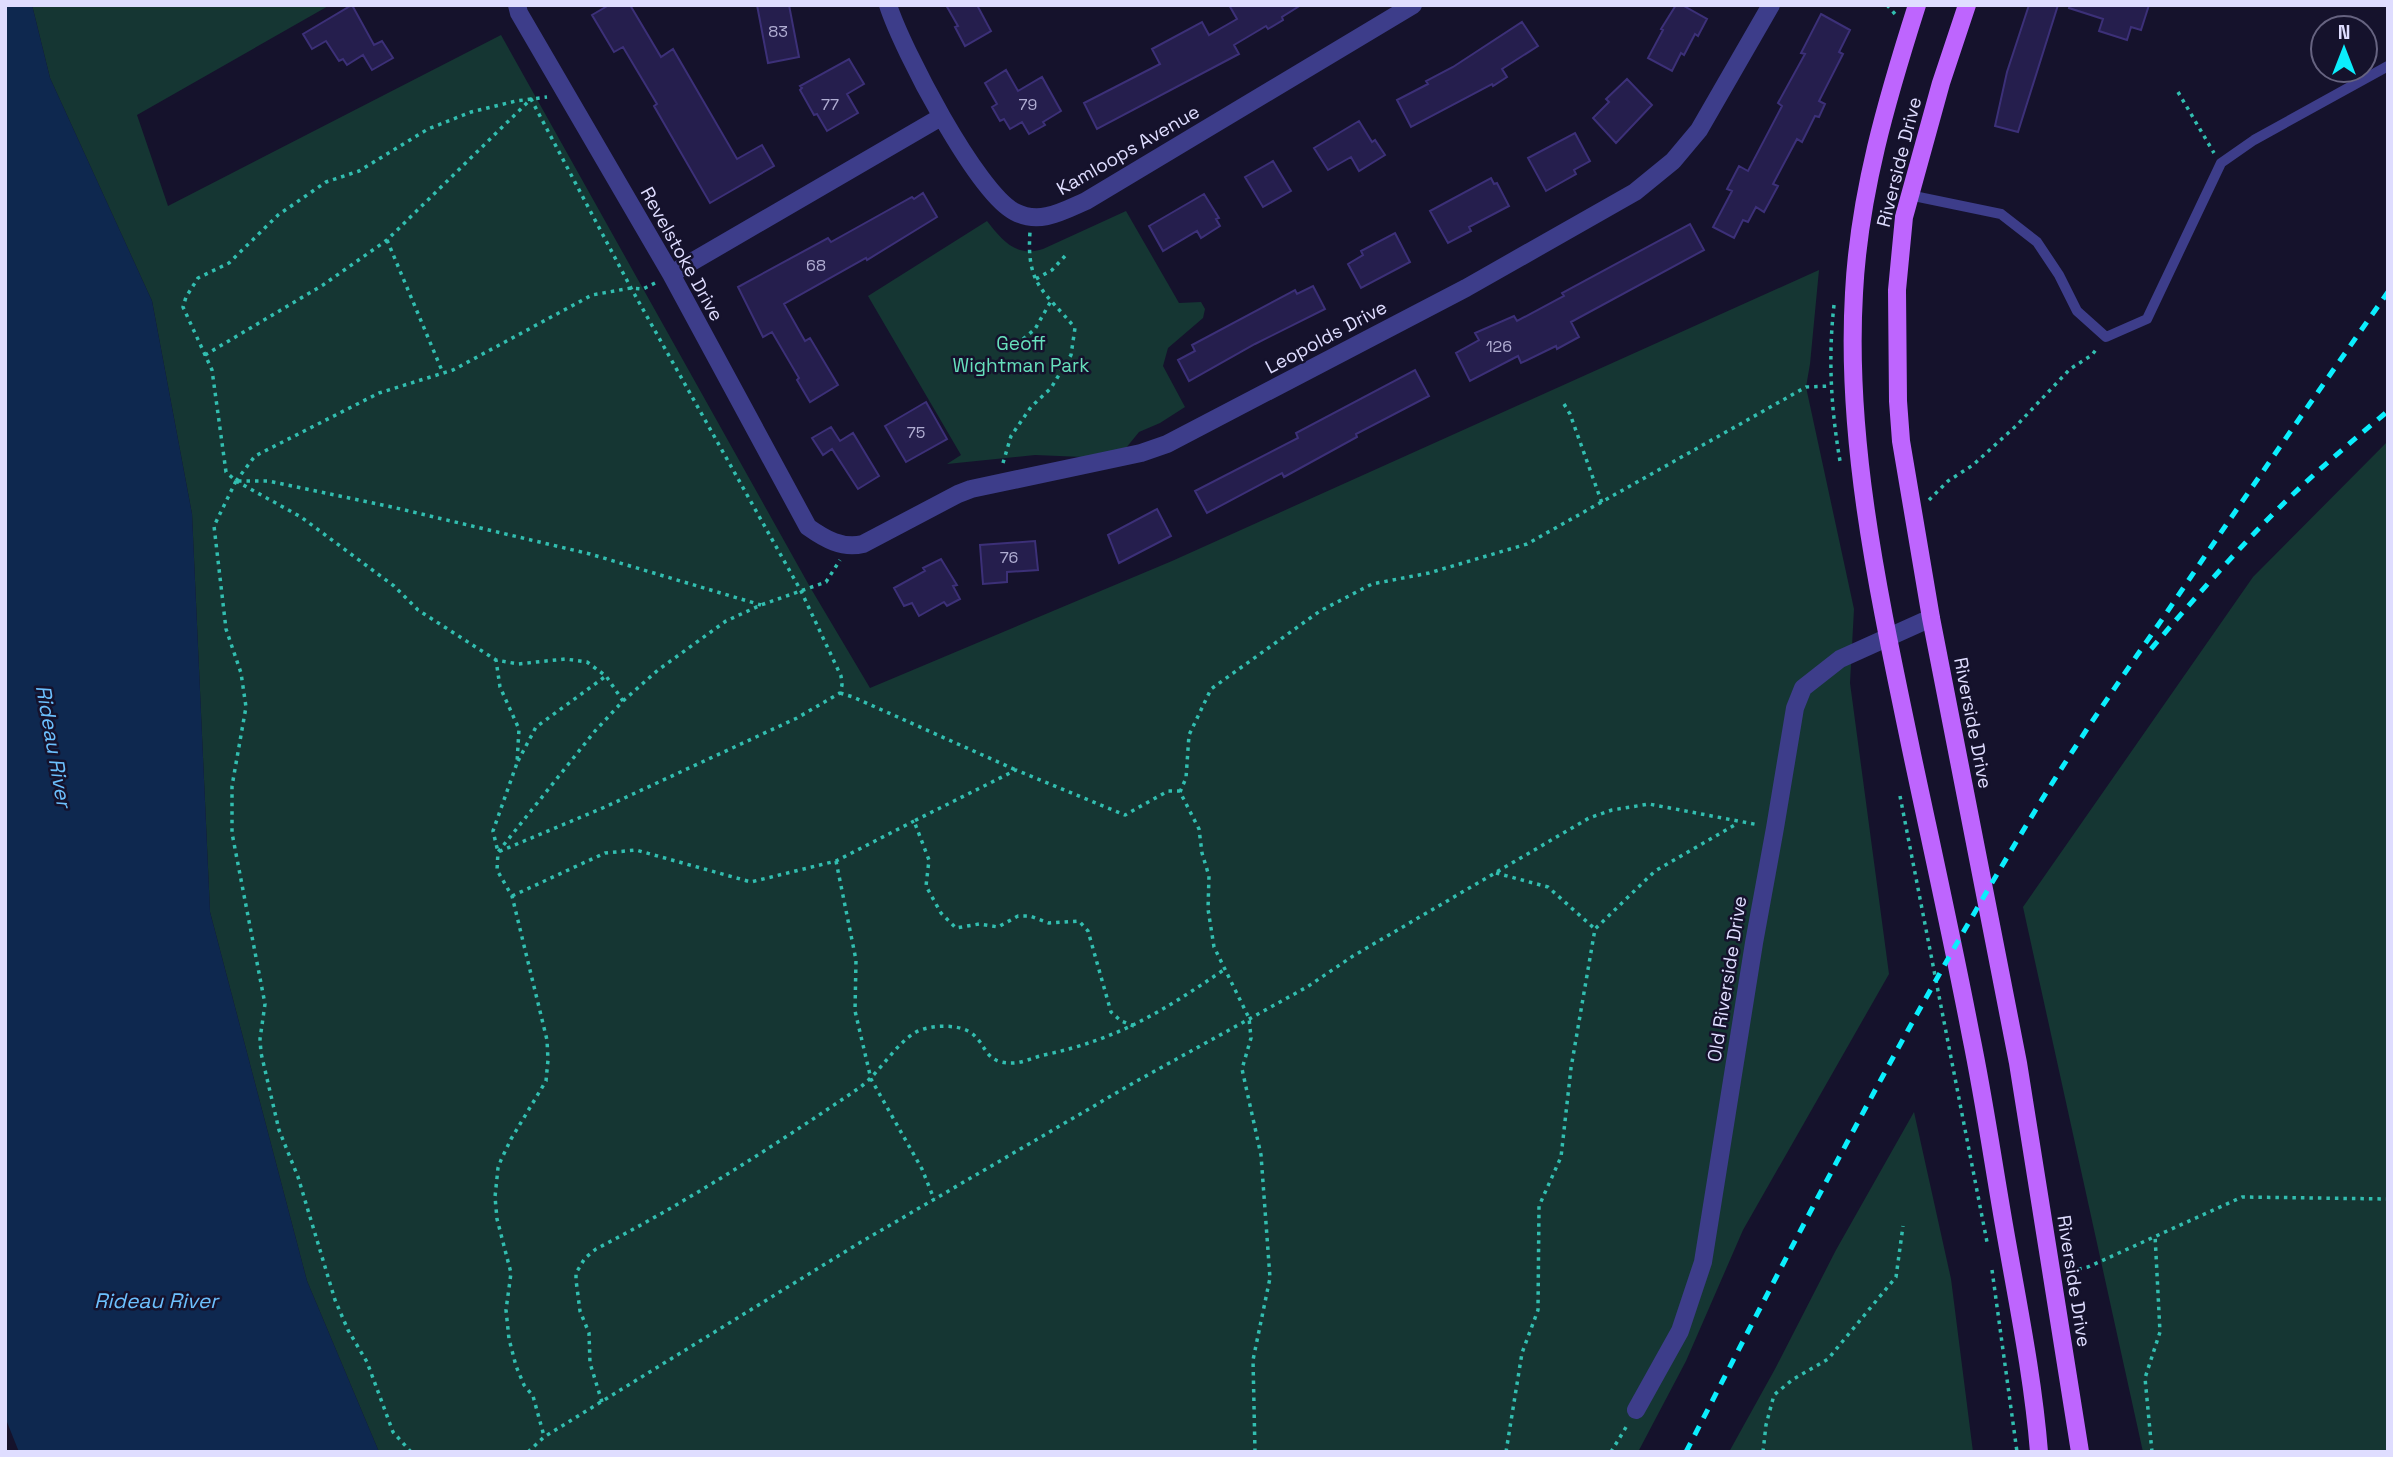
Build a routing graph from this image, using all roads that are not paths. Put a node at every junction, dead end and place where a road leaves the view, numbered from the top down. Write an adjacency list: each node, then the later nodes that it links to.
1 (517, 5): 10 (street, Revelstoke Drive)
2 (888, 5): 8 (street)
3 (1413, 5): 8 (street, Kamloops Avenue)
4 (1771, 5): 11 (street, Leopolds Drive)
5 (1917, 5): 13 (main road, Riverside Drive)
6 (1963, 6): 9 (main road, Riverside Drive)
7 (2388, 66): 9 (lane)
8 (941, 117): 10 (street)
9 (1909, 195): 12 (main road, Riverside Drive)
10 (671, 274): 11 (street, Revelstoke Drive)
11 (847, 546)
12 (1931, 618): 13 (street, Old Riverside Drive); 16 (main road, Riverside Drive)
13 (1888, 638): 14 (street, Old Riverside Drive); 15 (main road, Riverside Drive)
14 (1636, 1410)
15 (2039, 1452)
16 (2080, 1452)

